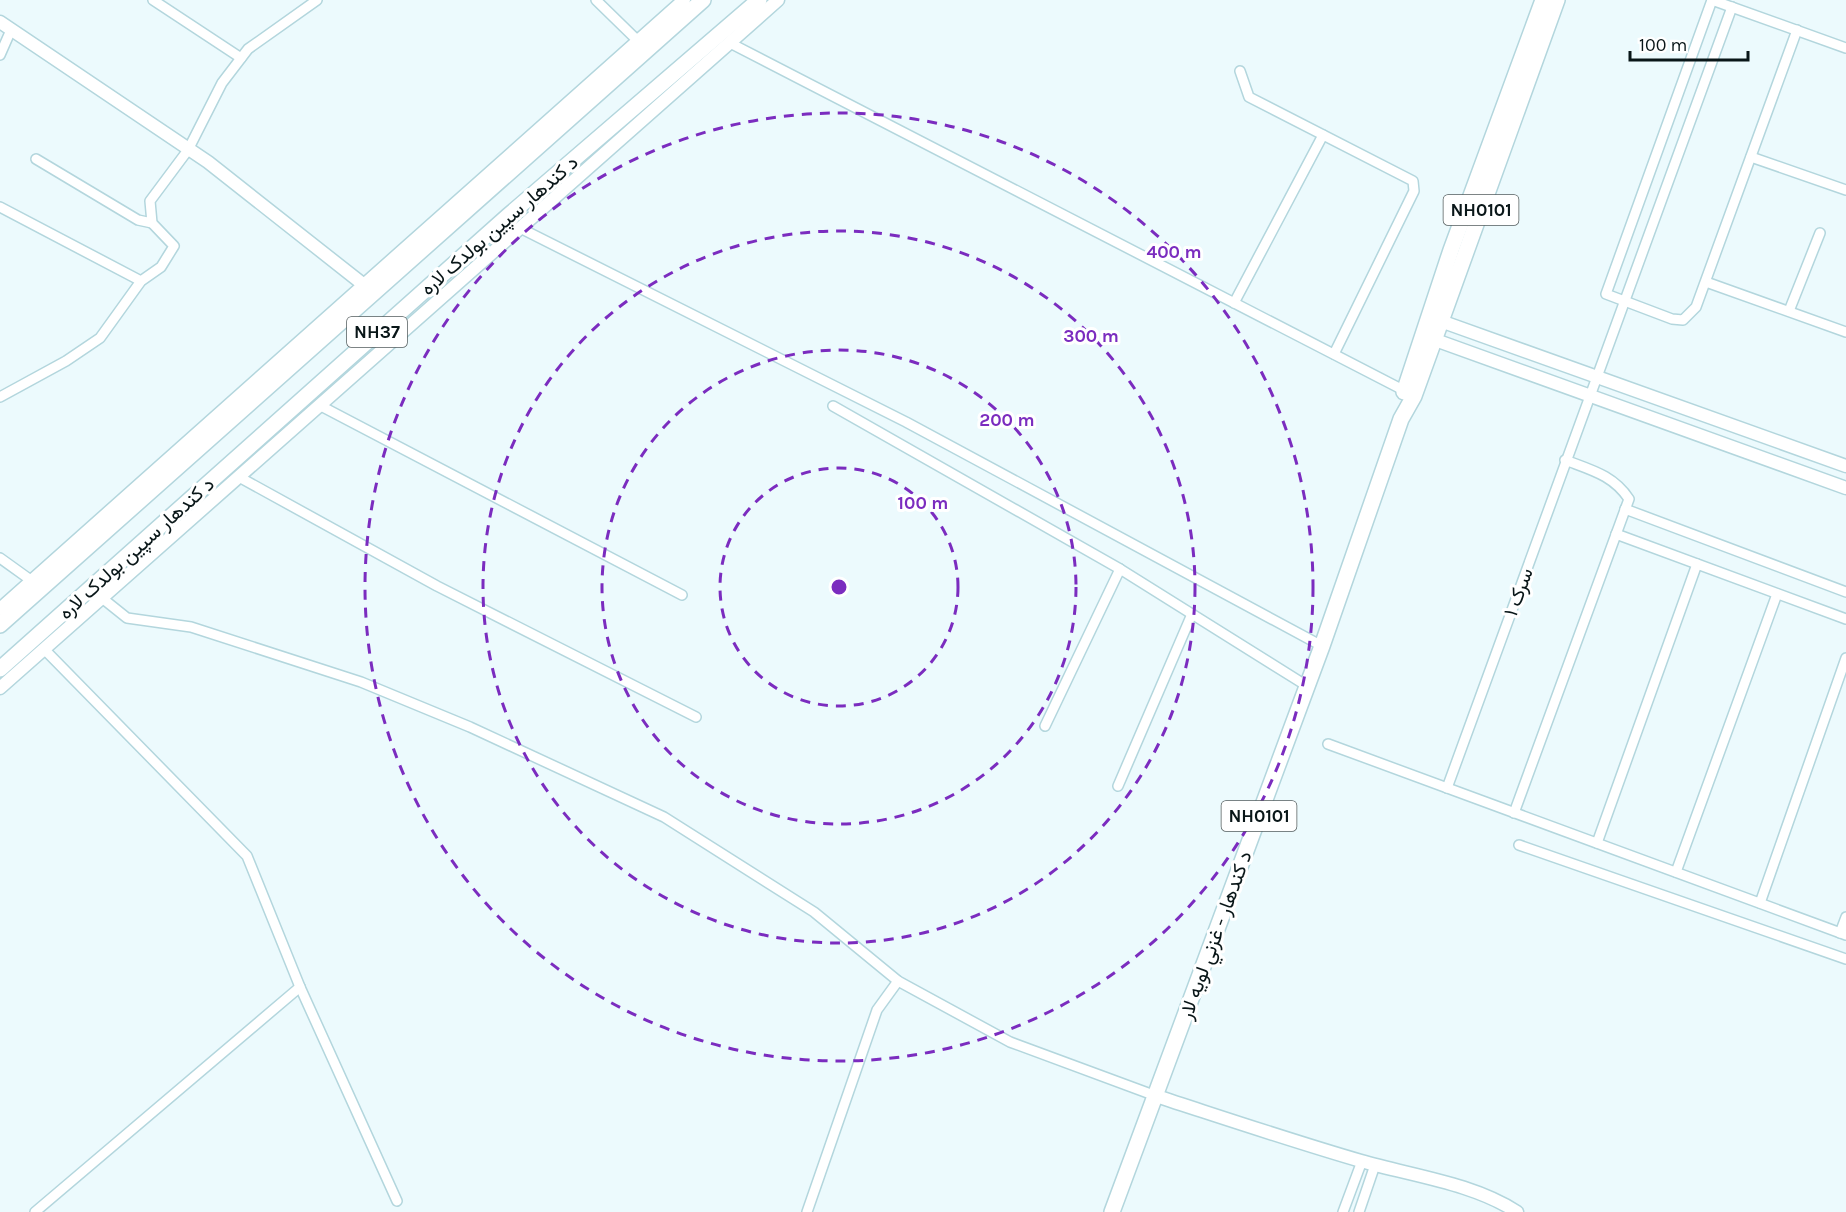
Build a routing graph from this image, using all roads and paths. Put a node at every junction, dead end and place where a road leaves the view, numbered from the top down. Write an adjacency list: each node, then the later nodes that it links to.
1 (153, 0): 19 (street)
2 (317, 0): 19 (street)
3 (596, 0): 15 (street)
4 (684, 0): 15 (street)
5 (703, 0): 63 (highway, د کندهار سپین بولدک لاره / NH37)
6 (759, 0): 67 (highway, د کندهار سپین بولدک لاره / NH37)
7 (778, 0): 16 (street)
8 (1543, 0): 36 (highway, د کندهار - غزني لويه لار / NH0101)
9 (1557, 0): 36 (highway, د کندهار - غزني لويه لار / NH0101)
10 (1712, 0): 11 (street); 33 (street)
11 (1732, 7): 14 (street); 33 (street, سرک ۱)
12 (0, 22): 13 (street)
13 (11, 30): 18 (street); 22 (street)
14 (1797, 30): 17 (street); 23 (street)
15 (638, 41): 32 (street)
16 (730, 42): 28 (street); 34 (street)
17 (1846, 48)
18 (0, 55)
19 (241, 58): 22 (street)
20 (1240, 71): 21 (street)
21 (1323, 135): 34 (street); 39 (street)
22 (188, 150): 27 (street); 32 (street)
23 (1751, 157): 25 (street); 31 (street)
24 (36, 159): 27 (street)
25 (1846, 190)
26 (0, 207): 30 (street)
27 (152, 223): 30 (street)
28 (520, 228): 44 (street); 64 (street)
29 (1820, 233): 35 (street)
30 (141, 281): 43 (street)
31 (1706, 282): 33 (street); 35 (street)
32 (364, 285): 55 (street)
33 (1624, 302): 40 (street, سرک ۱)
34 (1234, 303): 39 (street)
35 (1789, 311): 37 (street)
36 (1435, 319): 38 (highway, د کندهار - غزني لويه لار / NH0101); 40 (street)
37 (1846, 332)
38 (1428, 338): 41 (highway, د کندهار - غزني لويه لار / NH0101); 42 (street)
39 (1334, 354): 41 (street)
40 (1597, 376): 42 (street, سرک ۱); 47 (street)
41 (1409, 394): 64 (highway, د کندهار - غزني لويه لار / NH0101)
42 (1590, 395): 46 (street, سرک ۱); 49 (street)
43 (0, 398)
44 (319, 405): 48 (street); 58 (street)
45 (833, 406): 54 (street)
46 (1565, 460): 50 (street); 74 (street, سرک ۱)
47 (1846, 466)
48 (239, 477): 59 (street); 70 (street)
49 (1846, 489)
50 (1625, 509): 51 (street); 56 (street)
51 (1616, 534): 53 (street); 75 (street)
52 (0, 558): 55 (street)
53 (1697, 564): 57 (street); 76 (street)
54 (1120, 568): 61 (street); 71 (street)
55 (32, 581): 60 (street)
56 (1846, 592)
57 (1777, 594): 62 (street); 78 (street)
58 (682, 595)
59 (102, 598): 65 (street); 83 (street)
60 (0, 609)
61 (1192, 614): 68 (street); 73 (street)
62 (1846, 619)
63 (0, 625)
64 (1322, 646): 68 (highway, د کندهار - غزني لويه لار / NH0101)
65 (44, 649): 69 (street); 84 (street)
66 (1846, 658): 79 (street)
67 (0, 669)
68 (1307, 686): 85 (highway, د کندهار - غزني لويه لار / NH0101)
69 (0, 688)
70 (696, 717)
71 (1045, 726)
72 (1328, 744): 74 (street)
73 (1118, 786)
74 (1447, 788): 75 (street)
75 (1514, 813): 76 (street)
76 (1597, 843): 78 (street)
77 (1520, 845): 82 (street)
78 (1676, 872): 79 (street)
79 (1760, 903): 81 (street)
80 (1846, 917): 81 (street)
81 (1843, 934)
82 (1846, 959)
83 (898, 981): 85 (street); 90 (street)
84 (300, 987): 88 (street); 89 (street)
85 (1156, 1096): 86 (street); 91 (highway, د کندهار - غزني لويه لار / NH0101)
86 (1362, 1161): 87 (street); 92 (street)
87 (1375, 1165): 93 (street); 94 (street)
88 (396, 1201)
89 (35, 1212)
90 (807, 1212)
91 (1112, 1212)
92 (1343, 1212)
93 (1359, 1212)
94 (1517, 1212)

